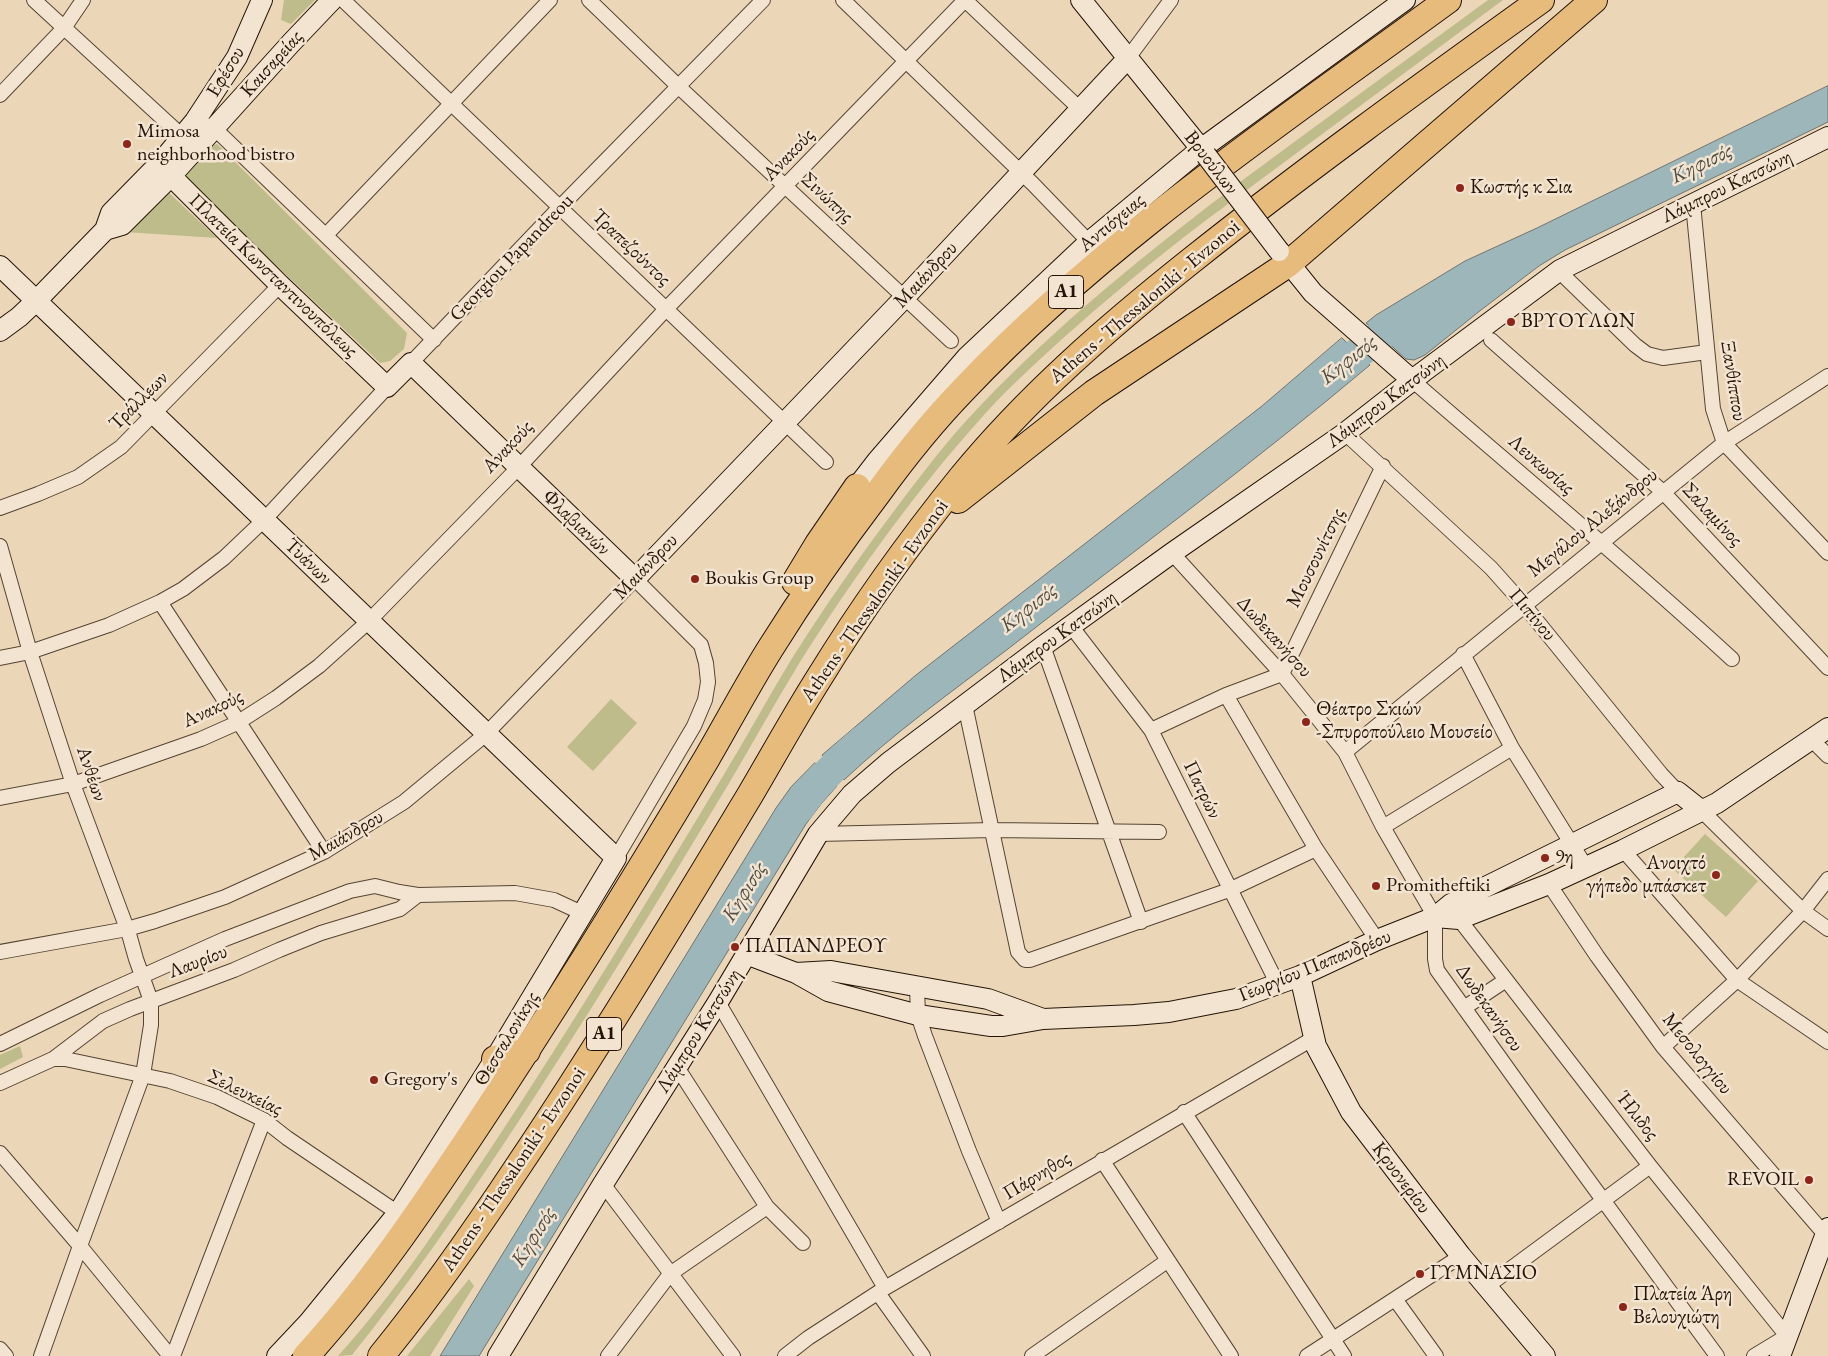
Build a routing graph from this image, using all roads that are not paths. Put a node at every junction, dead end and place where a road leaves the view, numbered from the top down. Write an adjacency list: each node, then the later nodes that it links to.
1 (34, 0): 17 (street)
2 (83, 0): 17 (street)
3 (262, 0): 24 (street, Εφέσου)
4 (332, 0): 24 (street, Καισαρείας)
5 (343, 0): 22 (street, Τραπεζούντος)
6 (550, 0): 22 (street)
7 (590, 0): 20 (street, Σινώπης)
8 (763, 0): 20 (street, Georgiou Papandreou)
9 (844, 0): 19 (street)
10 (965, 0): 19 (street, Ανακούς); 23 (street)
11 (1082, 0): 18 (street, Βρυούλων)
12 (1171, 0): 18 (street, Μαιάνδρου)
13 (1405, 0): 27 (street, Αντιόχειας)
14 (1448, 0): 77 (highway, Α1)
15 (1541, 0): 62 (highway, Athens - Thessaloniki - Evzonoi / Α1)
16 (1594, 0): 35 (highway)
17 (64, 28): 21 (street); 25 (street)
18 (1128, 58): 23 (street, Μαιάνδρου); 27 (street, Βρυούλων)
19 (907, 61): 29 (street); 30 (street, Ανακούς)
20 (679, 86): 30 (street, Σινώπης); 32 (street, Georgiou Papandreou)
21 (0, 95)
22 (451, 103): 32 (street, Τραπεζούντος); 33 (street)
23 (1081, 110): 29 (street, Μαιάνδρου)
24 (205, 125): 25 (street, Εφέσου); 28 (street, Εφέσου); 33 (street)
25 (182, 137): 28 (street, Εφέσου)
26 (1828, 137): 31 (street, Λάμπρου Κατσώνη)
27 (1203, 152): 34 (street, Αντιόχειας); 35 (street, Βρυούλων, bridge)
28 (167, 169): 38 (street, Πλατεία Κωνσταντινουπόλεως); 40 (street, Εφέσου)
29 (1022, 173): 34 (street); 39 (street, Μαιάνδρου)
30 (786, 186): 39 (street, Σινώπης); 41 (street, Ανακούς)
31 (1693, 204): 46 (street, Ξανθίππου); 48 (street, Λάμπρου Κατσώνη)
32 (560, 207): 41 (street, Τραπεζούντος); 43 (street, Georgiou Papandreou)
33 (326, 235): 43 (street)
34 (1089, 242): 58 (street, Αντιόχειας)
35 (1284, 257): 48 (street, Βρυούλων); 62 (highway)
36 (0, 266): 40 (street, Τυάνων)
37 (1566, 277): 46 (street)
38 (280, 285): 50 (street, Πλατεία Κωνσταντινουπόλεως); 51 (street, Τράλλεων)
39 (904, 298): 45 (street, Σινώπης); 52 (street, Μαιάνδρου)
40 (36, 301): 42 (street, Εφέσου); 51 (street, Τυάνων)
41 (666, 309): 52 (street, Τραπεζούντος); 57 (street, Ανακούς)
42 (0, 330)
43 (434, 340): 47 (street, Georgiou Papandreou)
44 (1491, 340): 59 (street, Σαλαμίνος)
45 (951, 341)
46 (1707, 352): 54 (street, Ξανθίππου)
47 (411, 363): 50 (street, Georgiou Papandreou); 57 (street, Φλαβιανών)
48 (1407, 376): 53 (street, Λάμπρου Κατσώνη); 63 (street, Λευκωσίας)
49 (1828, 376): 54 (street, Μεγάλου Αλεξάνδρου)
50 (387, 387): 61 (street, Georgiou Papandreou)
51 (154, 414): 60 (street, Τράλλεων); 61 (street, Τυάνων)
52 (785, 424): 55 (street, Τραπεζούντος); 67 (street, Μαιάνδρου)
53 (1345, 433): 56 (street, Πιπίνου); 65 (street, Λάμπρου Κατσώνη)
54 (1724, 443): 59 (street, Μεγάλου Αλεξάνδρου); 66 (street, Ξανθίππου)
55 (826, 462)
56 (1383, 466): 69 (street, Πιπίνου); 79 (street, Μουσουνίτσης)
57 (518, 468): 67 (street, Φλαβιανών); 70 (street, Ανακούς)
58 (857, 487): 77 (highway)
59 (1663, 492): 63 (street, Μεγάλου Αλεξάνδρου); 78 (street, Σαλαμίνος)
60 (0, 508)
61 (264, 520): 68 (street); 70 (street, Τυάνων)
62 (922, 528): 170 (highway, Athens - Thessaloniki - Evzonoi / Α1)
63 (1600, 543): 69 (street, Μεγάλου Αλεξάνδρου); 76 (street, Λευκωσίας)
64 (0, 546): 73 (street, Ανθέων)
65 (1172, 553): 71 (street, Λάμπρου Κατσώνη); 79 (street, Δωδεκανήσου)
66 (1828, 553)
67 (635, 579): 81 (street, Φλαβιανών); 86 (street, Μαιάνδρου)
68 (160, 602): 73 (street); 83 (street)
69 (1524, 605): 74 (street, Μεγάλου Αλεξάνδρου); 92 (street, Πιπίνου)
70 (369, 621): 83 (street, Ανακούς); 86 (street, Τυάνων)
71 (1071, 626): 72 (street, Λάμπρου Κατσώνη); 85 (street, Πατρών)
72 (1043, 646): 82 (street, Λάμπρου Κατσώνη); 97 (street)
73 (30, 652): 75 (street); 91 (street, Ανθέων)
74 (1463, 654): 88 (street); 89 (street, Μεγάλου Αλεξάνδρου)
75 (0, 658)
76 (1732, 659)
77 (762, 663): 136 (highway, Α1)
78 (1828, 668)
79 (1282, 674): 80 (street); 89 (street, Δωδεκανήσου)
80 (1226, 695): 85 (street); 101 (street)
81 (705, 700): 104 (street, Θεσσαλονίκης)
82 (965, 706): 96 (street); 99 (street, Λάμπρου Κατσώνη)
83 (237, 723): 91 (street, Ανακούς); 103 (street)
84 (1828, 728): 87 (street, Γεωργίου Παπανδρέου)
85 (1151, 730): 108 (street, Πατρών)
86 (486, 734): 103 (street, Μαιάνδρου); 104 (street, Τυάνων)
87 (1812, 740): 90 (street); 94 (street, Γεωργίου Παπανδρέου)
88 (1512, 748): 95 (street); 100 (street)
89 (1345, 752): 95 (street, Δωδεκανήσου)
90 (1828, 756)
91 (73, 784): 93 (street, Ανακούς); 115 (street, Ανθέων)
92 (1678, 792): 94 (street, Πιπίνου); 100 (street, Γεωργίου Παπανδρέου)
93 (0, 798)
94 (1702, 812): 102 (street, Γεωργίου Παπανδρέου); 110 (street)
95 (1383, 828): 112 (street, Δωδεκανήσου)
96 (992, 830): 97 (street); 99 (street); 114 (street)
97 (1109, 831): 98 (street); 114 (street)
98 (1159, 832)
99 (818, 834): 119 (street, Λάμπρου Κατσώνη)
100 (1571, 845): 105 (street); 112 (street, Γεωργίου Παπανδρέου)
101 (1316, 849): 108 (street); 117 (street)
102 (1623, 850): 105 (street, Γεωργίου Παπανδρέου); 124 (street)
103 (324, 852): 115 (street, Μαιάνδρου)
104 (616, 858): 111 (street, Θεσσαλονίκης)
105 (1586, 867): 107 (street, Γεωργίου Παπανδρέου)
106 (1828, 879): 110 (street)
107 (1549, 884): 113 (street, Γεωργίου Παπανδρέου); 135 (street, Μεσολογγίου)
108 (1229, 890): 114 (street); 125 (street, Πατρών)
109 (418, 895): 111 (street); 121 (street, Λαυρίου); 128 (street, Λαυρίου)
110 (1803, 911): 116 (street); 124 (street)
111 (582, 913): 138 (street, Θεσσαλονίκης)
112 (1435, 917): 113 (street, Γεωργίου Παπανδρέου); 117 (street, Γεωργίου Παπανδρέου); 129 (street, Δωδεκανήσου)
113 (1459, 919): 123 (street, Ήλιδος)
114 (1141, 922)
115 (127, 929): 118 (street, Μαιάνδρου); 121 (street, Ανθέων)
116 (1828, 929)
117 (1376, 940): 122 (street, Γεωργίου Παπανδρέου)
118 (0, 952)
119 (746, 954): 120 (street, Γεωργίου Παπανδρέου); 127 (street, Λάμπρου Κατσώνη)
120 (796, 973): 126 (street, Γεωργίου Παπανδρέου); 130 (street, Γεωργίου Παπανδρέου)
121 (143, 975): 128 (street, Ανθέων); 134 (street, Λαυρίου)
122 (1300, 976): 125 (street, Γεωργίου Παπανδρέου); 132 (street, Κρυονερίου)
123 (1506, 980): 129 (street); 146 (street, Ήλιδος)
124 (1737, 980): 133 (street); 135 (street)
125 (1278, 985): 131 (street, Γεωργίου Παπανδρέου)
126 (917, 987): 130 (street); 131 (street, Γεωργίου Παπανδρέου)
127 (718, 1002): 139 (street, Λάμπρου Κατσώνη); 159 (street)
128 (151, 1006): 137 (street, Λαυρίου); 140 (street)
129 (1464, 1008): 148 (street, Δωδεκανήσου)
130 (918, 1015): 131 (street, Γεωργίου Παπανδρέου); 151 (street)
131 (1043, 1019)
132 (1314, 1038): 142 (street, Πάρνηθος); 155 (street, Κρυονερίου)
133 (1828, 1042)
134 (0, 1044)
135 (1663, 1047): 152 (street, Μεσολογγίου)
136 (527, 1051): 138 (highway); 160 (highway, Α1)
137 (53, 1059): 140 (street, Σελευκείας); 141 (street, Λαυρίου)
138 (495, 1059): 150 (street, Θεσσαλονίκης)
139 (677, 1067): 147 (street, Λάμπρου Κατσώνη); 149 (street)
140 (143, 1075): 143 (street, Σελευκείας); 154 (street)
141 (0, 1083)
142 (1184, 1112): 145 (street, Πάρνηθος); 163 (street)
143 (264, 1120): 150 (street, Σελευκείας); 167 (street)
144 (0, 1153): 154 (street)
145 (1102, 1160): 151 (street, Πάρνηθος); 156 (street)
146 (1650, 1166): 148 (street); 162 (street, Ήλιδος)
147 (603, 1184): 157 (street); 171 (street, Λάμπρου Κατσώνη)
148 (1604, 1201): 158 (street); 182 (street, Δωδεκανήσου)
149 (767, 1208): 153 (street); 157 (street)
150 (398, 1213): 160 (highway); 168 (street, Θεσσαλονίκης)
151 (999, 1222): 159 (street, Πάρνηθος)
152 (1827, 1234): 162 (street)
153 (803, 1243)
154 (80, 1246): 166 (street); 167 (street)
155 (1461, 1256): 158 (street, Κρυονερίου); 161 (street)
156 (1167, 1260): 176 (street); 177 (street)
157 (670, 1274): 172 (street); 173 (street)
158 (1486, 1287): 181 (street, Κρυονερίου)
159 (882, 1291): 174 (street, Πάρνηθος); 175 (street)
160 (358, 1295): 169 (highway, Α1)
161 (1395, 1299): 163 (street); 180 (street)
162 (1787, 1336): 183 (street); 184 (street)
163 (1333, 1340): 178 (street); 179 (street)
164 (0, 1349): 165 (street)
165 (6, 1356)
166 (41, 1356)
167 (171, 1356)
168 (277, 1356)
169 (306, 1356)
170 (381, 1356)
171 (498, 1356)
172 (608, 1356)
173 (733, 1356)
174 (785, 1356)
175 (923, 1356)
176 (1032, 1356)
177 (1231, 1356)
178 (1307, 1356)
179 (1344, 1356)
180 (1436, 1356)
181 (1545, 1356)
182 (1717, 1356)
183 (1754, 1356)
184 (1780, 1356)

